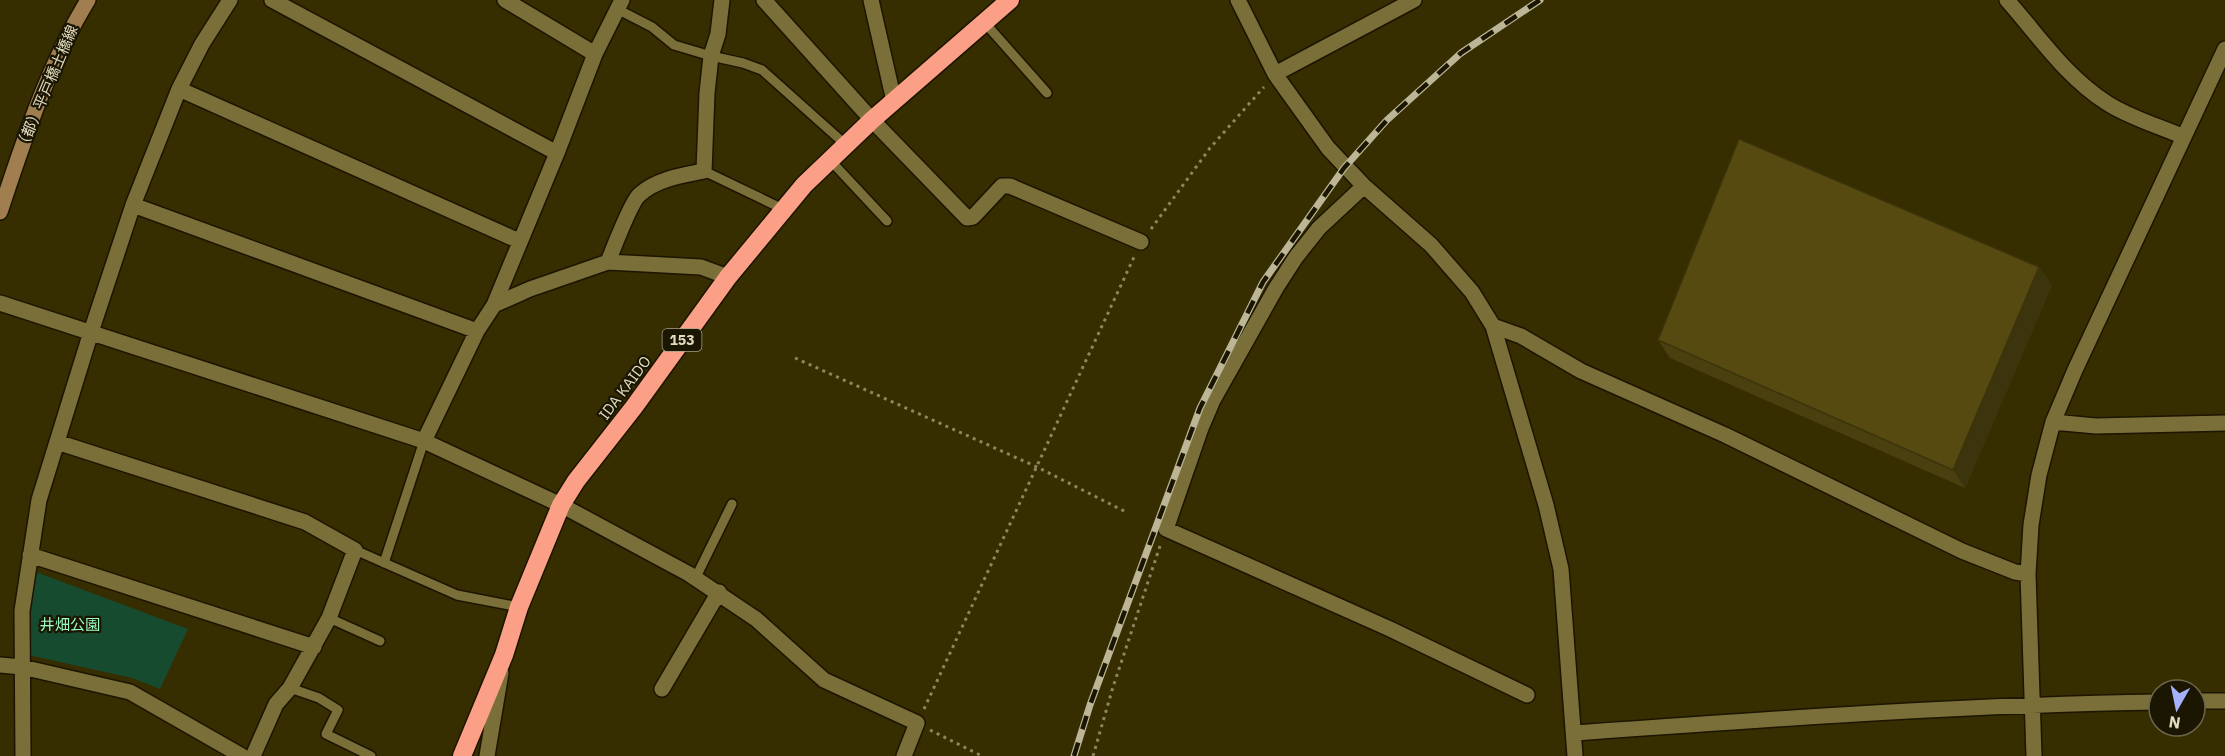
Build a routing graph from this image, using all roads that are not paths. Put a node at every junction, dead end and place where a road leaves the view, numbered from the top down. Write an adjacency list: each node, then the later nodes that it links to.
1 (88, 0): 30 (street, （都）平戸橋土橋線)
2 (230, 0): 18 (street)
3 (272, 0): 24 (street)
4 (505, 0): 15 (street)
5 (722, 0): 16 (street)
6 (764, 0): 21 (street)
7 (871, 0): 20 (street)
8 (1010, 0): 13 (highway, IDA KAIDO / 153)
9 (1238, 0): 17 (street)
10 (1414, 0): 17 (street)
11 (2007, 0): 22 (street)
12 (619, 5): 15 (street); 16 (lane)
13 (985, 23): 19 (lane); 20 (highway, IDA KAIDO / 153)
14 (2225, 49): 22 (street)
15 (595, 54): 24 (street)
16 (711, 56): 23 (lane); 26 (street)
17 (1275, 74): 27 (street)
18 (179, 89): 28 (street); 32 (street)
19 (1047, 93)
20 (894, 101): 21 (highway, IDA KAIDO / 153)
21 (872, 120): 23 (highway, IDA KAIDO / 153); 33 (street)
22 (2184, 137): 41 (street)
23 (846, 145): 25 (highway, IDA KAIDO / 153)
24 (557, 153): 32 (street)
25 (831, 160): 29 (highway, IDA KAIDO / 153); 31 (lane)
26 (704, 171): 29 (lane); 34 (street)
27 (1364, 186): 38 (street); 62 (street)
28 (134, 205): 39 (street); 40 (street)
29 (783, 209): 35 (highway, IDA KAIDO / 153)
30 (0, 212)
31 (887, 221)
32 (519, 241): 37 (street)
33 (1141, 242)
34 (608, 262): 35 (street); 37 (street)
35 (728, 277): 46 (highway, IDA KAIDO / 153)
36 (0, 303): 40 (street)
37 (494, 305): 39 (street)
38 (1493, 326): 50 (street); 67 (street)
39 (477, 331): 43 (street)
40 (91, 332): 43 (street); 44 (street)
41 (2053, 422): 42 (street); 50 (street)
42 (2225, 423)
43 (424, 441): 46 (street); 49 (lane)
44 (57, 442): 47 (street); 48 (street)
45 (732, 504): 51 (lane)
46 (561, 505): 51 (street); 53 (highway, IDA KAIDO / 153)
47 (356, 550): 49 (lane); 54 (street)
48 (30, 555): 56 (street); 59 (street)
49 (384, 563): 53 (lane)
50 (2028, 574): 66 (street)
51 (696, 577): 52 (street)
52 (719, 592): 61 (street); 74 (street)
53 (519, 607): 57 (highway, IDA KAIDO / 153)
54 (329, 618): 55 (lane); 56 (street)
55 (380, 641)
56 (314, 646): 60 (street)
57 (504, 655): 72 (highway, IDA KAIDO / 153); 73 (street)
58 (0, 665): 59 (street)
59 (22, 667): 68 (street); 69 (street)
60 (290, 688): 70 (street); 71 (lane)
61 (662, 689)
62 (1527, 695)
63 (2207, 701): 64 (street)
64 (2225, 701)
65 (2147, 702): 66 (street)
66 (2033, 704): 67 (street); 76 (street)
67 (1575, 733): 75 (street)
68 (23, 756)
69 (242, 756)
70 (252, 756)
71 (371, 756)
72 (462, 756)
73 (488, 756)
74 (904, 756)
75 (1575, 756)
76 (2034, 756)

